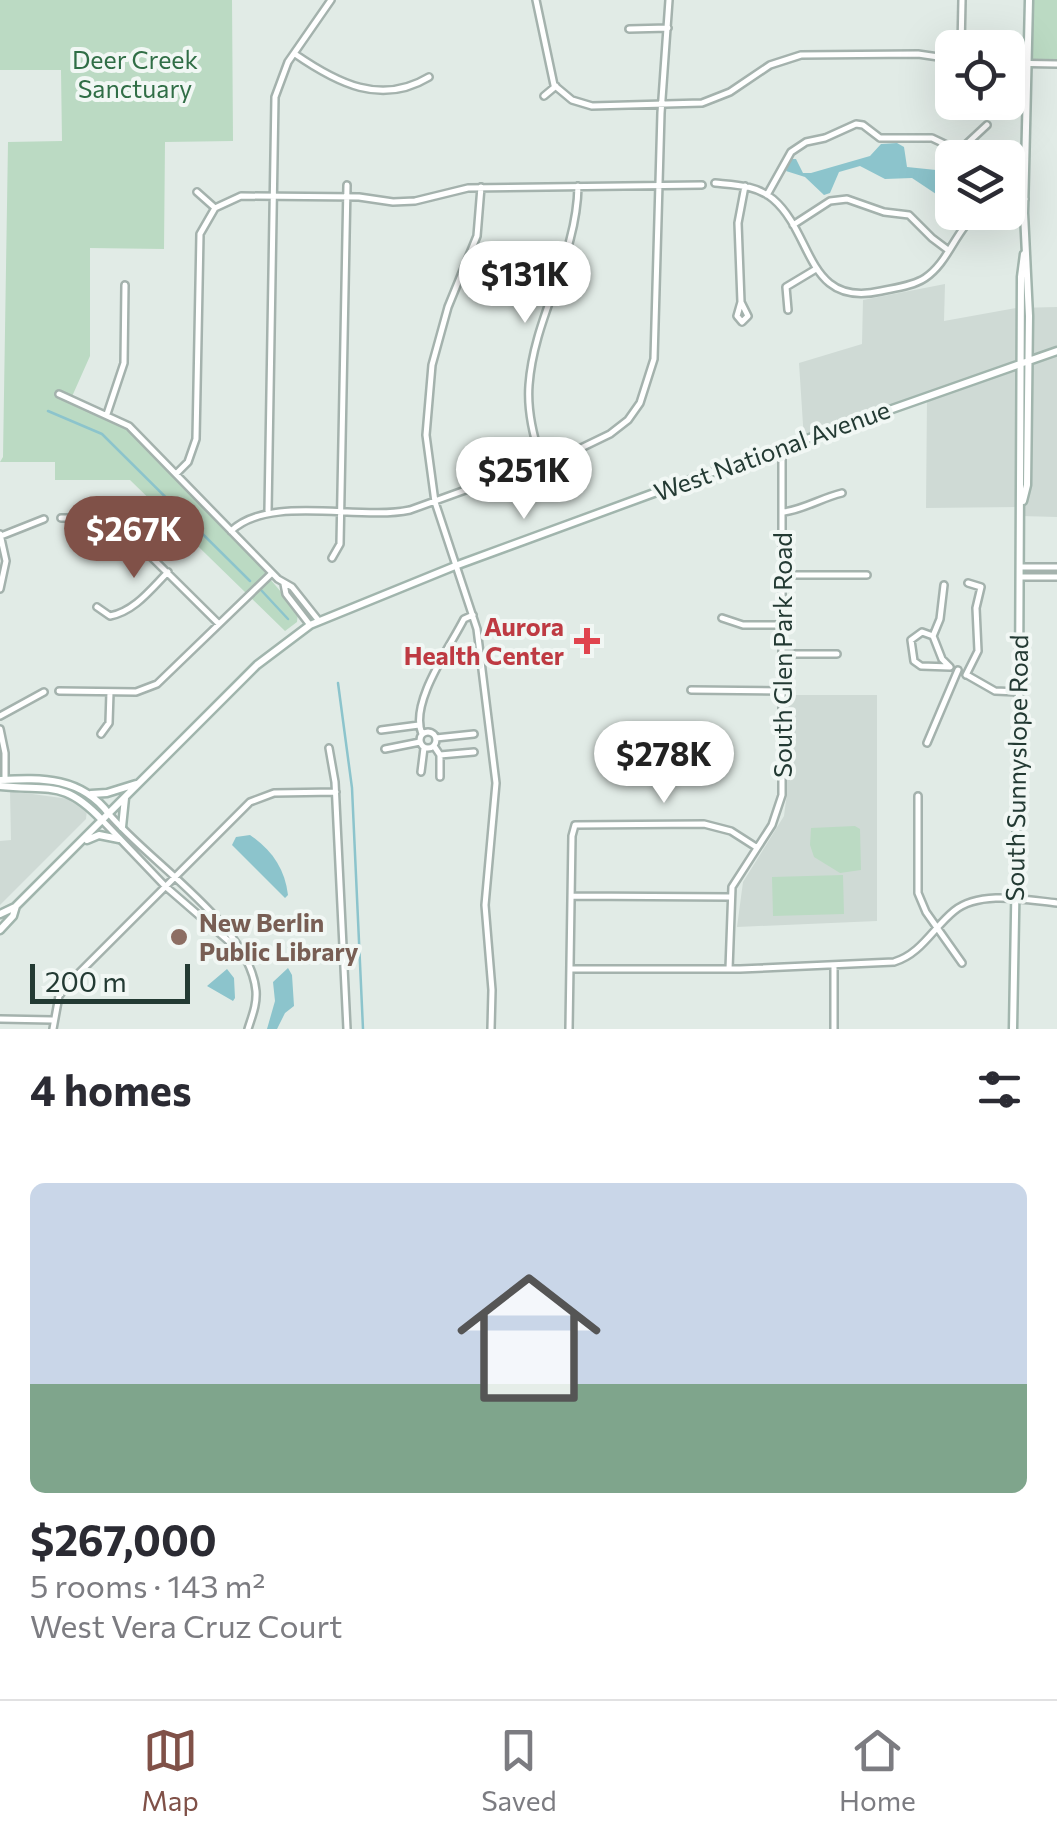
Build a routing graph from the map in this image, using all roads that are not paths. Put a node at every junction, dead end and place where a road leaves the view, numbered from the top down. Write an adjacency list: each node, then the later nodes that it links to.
1 (331, 0): 9 (street)
2 (536, 0): 14 (street)
3 (669, 0): 7 (street)
4 (962, 0): 8 (street)
5 (1029, 0): 11 (main road, South Sunnyslope Road)
6 (630, 28): 7 (street)
7 (668, 28): 16 (street)
8 (961, 30)
9 (294, 54): 13 (street); 29 (street)
10 (935, 56): 16 (street)
11 (1028, 63): 12 (street); 31 (main road, South Sunnyslope Road)
12 (1057, 64)
13 (430, 76)
14 (556, 86): 15 (street); 16 (street)
15 (544, 96)
16 (661, 106): 22 (street)
17 (987, 125): 19 (street)
18 (935, 140): 28 (street)
19 (974, 140)
20 (714, 183): 25 (street)
21 (347, 185): 30 (street)
22 (660, 185): 23 (street); 24 (street); 46 (street)
23 (702, 185)
24 (578, 186): 26 (street); 46 (street)
25 (745, 186): 28 (street); 39 (street)
26 (481, 187): 30 (street); 49 (street)
27 (198, 192): 32 (street)
28 (767, 195): 33 (street)
29 (272, 196): 30 (street); 32 (street); 50 (street)
30 (346, 197): 52 (street)
31 (1025, 198)
32 (215, 208): 47 (street)
33 (792, 225): 36 (street); 37 (street)
34 (961, 230): 36 (street)
35 (1024, 230): 42 (main road, South Sunnyslope Road)
36 (948, 250): 37 (street)
37 (816, 270): 40 (street)
38 (126, 285): 44 (street)
39 (741, 302)
40 (788, 310)
41 (1057, 351): 42 (main road, West National Avenue)
42 (1024, 362): 45 (main road, West National Avenue); 59 (main road, South Sunnyslope Road)
43 (59, 394): 44 (street)
44 (107, 414): 47 (street)
45 (782, 448): 51 (street, South Glen Park Road); 58 (main road, West National Avenue)
46 (541, 462): 49 (street)
47 (176, 474): 55 (street)
48 (842, 494): 51 (street)
49 (435, 502): 52 (street); 58 (street)
50 (268, 512): 52 (street); 55 (street)
51 (784, 512): 63 (street, South Glen Park Road)
52 (341, 513): 57 (street)
53 (44, 518): 56 (street)
54 (61, 518): 61 (street)
55 (231, 531): 62 (street)
56 (0, 535): 69 (street)
57 (332, 558)
58 (455, 566): 71 (street); 73 (main road, West National Avenue)
59 (1020, 567): 60 (street); 65 (main road, South Sunnyslope Road)
60 (1057, 567)
61 (168, 572): 70 (street); 74 (street)
62 (272, 573): 73 (street); 74 (street)
63 (783, 575): 64 (street); 75 (street, South Glen Park Road)
64 (867, 575)
65 (1020, 577): 66 (street); 86 (main road, South Sunnyslope Road)
66 (1057, 577)
67 (968, 584): 80 (street)
68 (944, 586): 76 (street)
69 (0, 589)
70 (97, 608)
71 (473, 614): 88 (street); 135 (street)
72 (722, 618): 75 (street)
73 (315, 623): 104 (main road, West National Avenue)
74 (219, 624): 85 (street)
75 (783, 625): 77 (street, South Glen Park Road)
76 (933, 636): 79 (street); 79 (street)
77 (783, 654): 78 (street); 83 (street, South Glen Park Road)
78 (837, 654)
79 (954, 668): 80 (street); 95 (street)
80 (966, 675): 86 (street)
81 (692, 690): 83 (street)
82 (59, 691): 85 (street)
83 (783, 691): 113 (street, South Glen Park Road)
84 (44, 692): 87 (street)
85 (110, 692): 91 (street)
86 (1019, 692): 119 (main road, South Sunnyslope Road)
87 (0, 716)
88 (418, 725): 90 (street); 92 (street)
89 (0, 729): 103 (street)
90 (380, 730)
91 (102, 734)
92 (422, 734): 94 (street); 96 (street)
93 (474, 734): 94 (street)
94 (435, 742): 96 (street); 100 (street)
95 (928, 743)
96 (422, 745): 98 (street); 101 (street)
97 (328, 748): 105 (street)
98 (385, 750)
99 (474, 752): 100 (street)
100 (440, 755): 102 (street)
101 (420, 772)
102 (440, 777)
103 (3, 783): 106 (main road); 110 (main road)
104 (138, 784): 106 (main road); 107 (main road, West National Avenue)
105 (336, 792): 115 (street); 134 (street)
106 (90, 794): 109 (main road)
107 (126, 796): 109 (main road, West National Avenue); 111 (main road)
108 (918, 796): 123 (street)
109 (109, 814): 110 (main road, West National Avenue); 111 (street)
110 (102, 820): 112 (street); 114 (main road, West National Avenue)
111 (122, 827): 115 (street)
112 (120, 839): 114 (main road); 116 (street)
113 (757, 847): 117 (street); 118 (street, South Glen Park Road)
114 (73, 849): 121 (main road, West National Avenue)
115 (174, 876): 116 (street); 125 (street)
116 (164, 886): 125 (street); 131 (street)
117 (571, 896): 118 (street); 128 (street)
118 (730, 897): 129 (street, South Glen Park Road)
119 (1015, 899): 120 (street); 123 (street); 138 (main road, South Sunnyslope Road)
120 (1057, 902)
121 (16, 906): 122 (main road, West National Avenue); 124 (main road, West National Avenue)
122 (0, 914)
123 (937, 929): 126 (street); 127 (street)
124 (0, 930)
125 (238, 949): 133 (street)
126 (962, 963)
127 (834, 967): 129 (street); 137 (street)
128 (570, 969): 129 (street); 136 (street)
129 (729, 969)
130 (0, 1018): 131 (street)
131 (53, 1020): 132 (street)
132 (53, 1029)
133 (248, 1029)
134 (347, 1029)
135 (492, 1029)
136 (568, 1029)
137 (834, 1029)
138 (1013, 1029)

